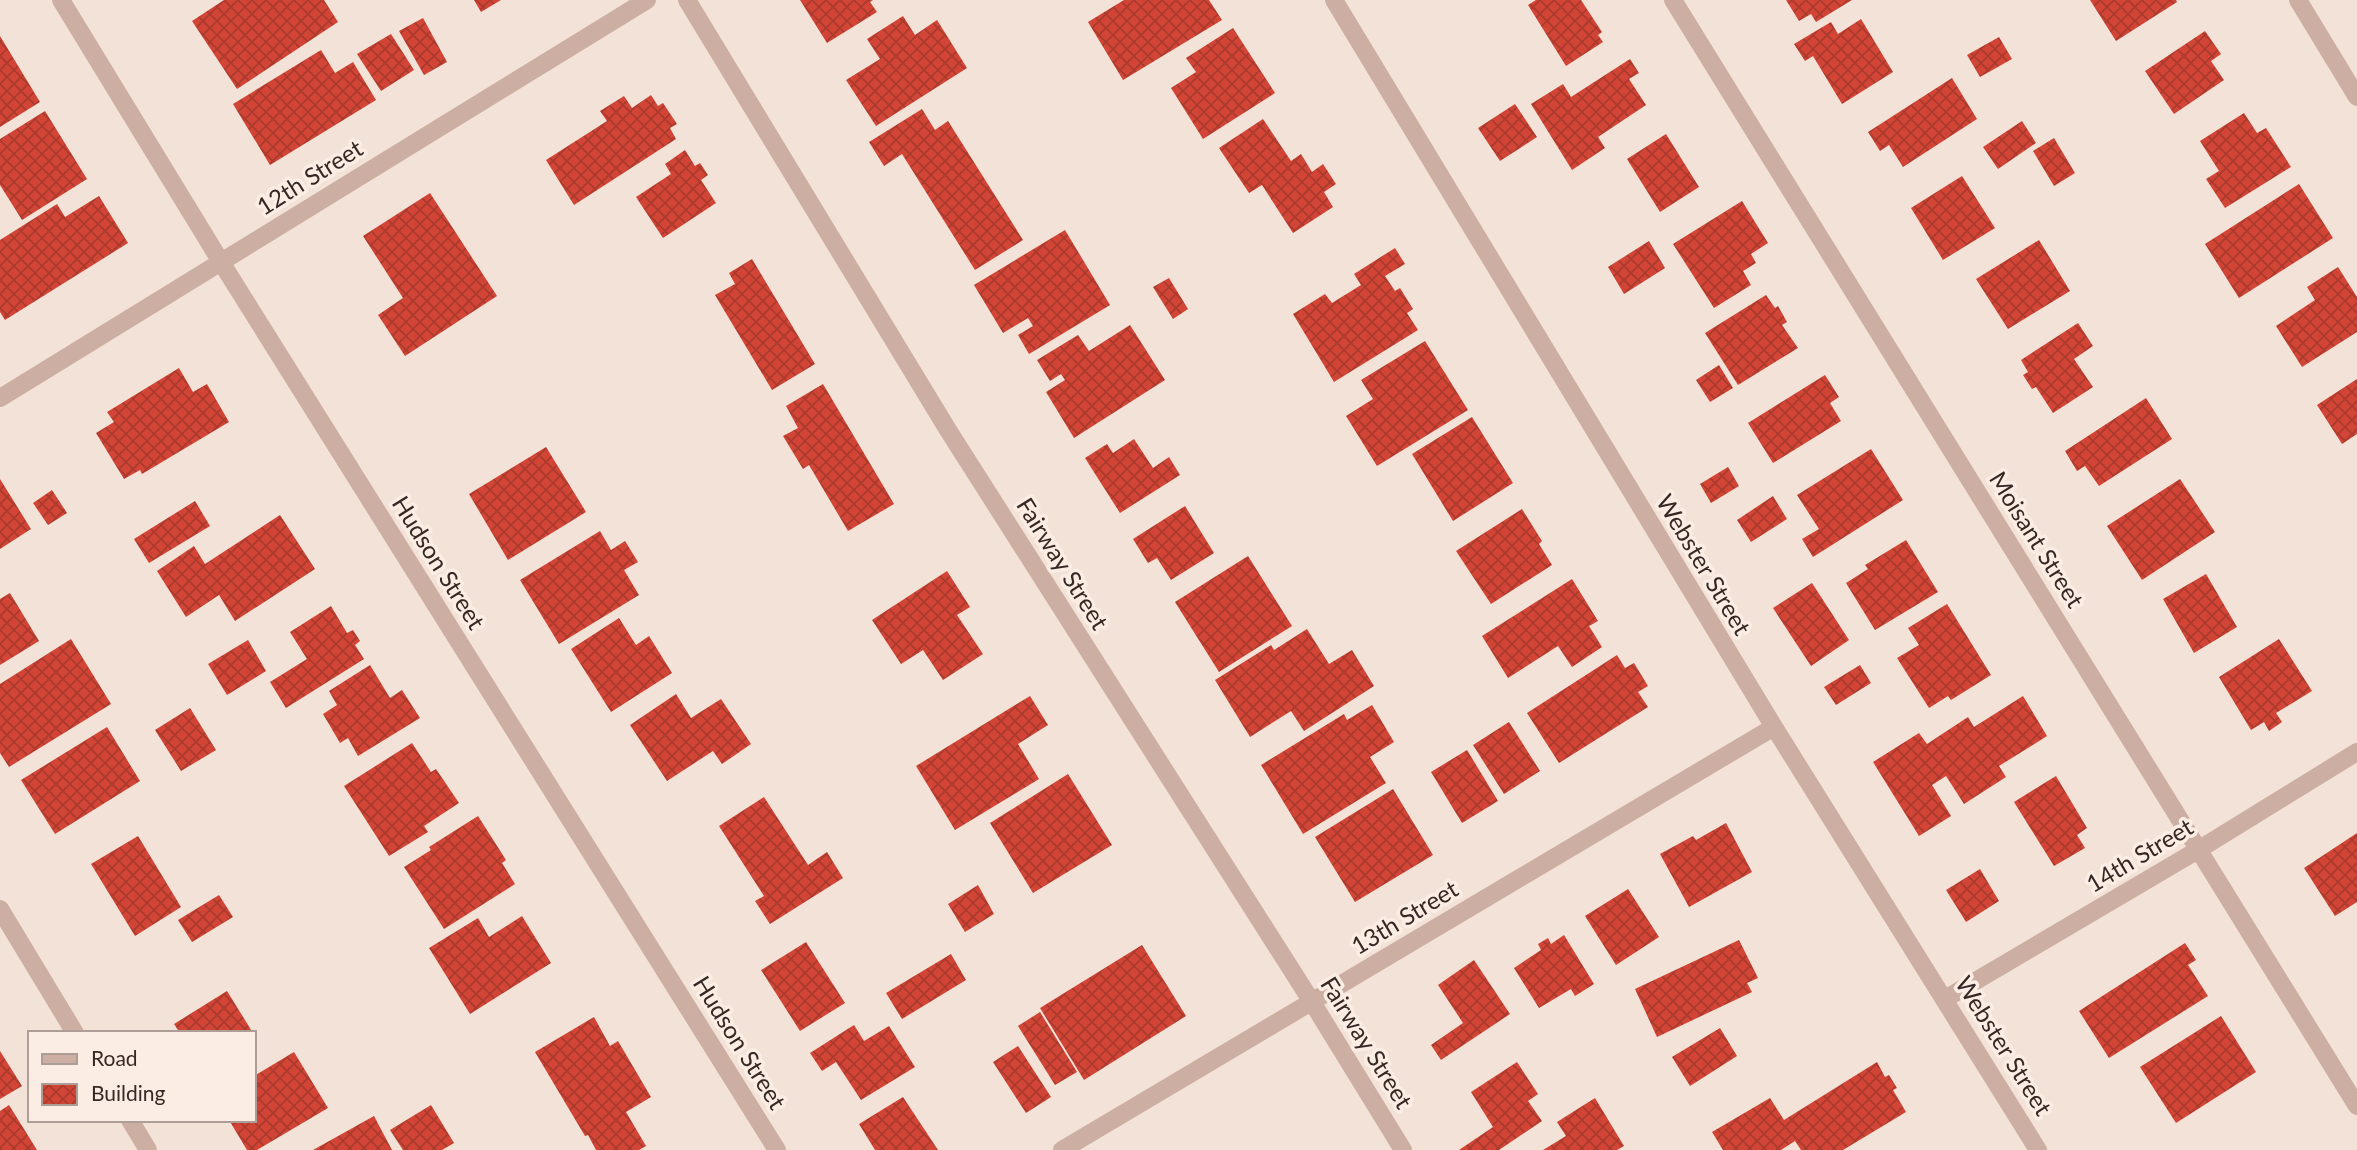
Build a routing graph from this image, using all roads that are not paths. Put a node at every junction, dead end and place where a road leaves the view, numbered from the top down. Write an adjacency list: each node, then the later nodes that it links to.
1 (61, 0): 8 (street, Hudson Street)
2 (647, 0): 8 (street, 12th Street)
3 (687, 0): 15 (street, Fairway Street)
4 (1334, 0): 10 (street, Webster Street)
5 (1673, 0): 12 (street, Moisant Street)
6 (2301, 1): 7 (street)
7 (2357, 97)
8 (221, 262): 9 (street, 12th Street); 20 (street, Hudson Street)
9 (0, 398)
10 (1774, 727): 14 (street, Webster Street); 15 (street, 13th Street)
11 (2357, 752): 12 (street, 14th Street)
12 (2198, 850): 14 (street, 14th Street); 17 (street, Moisant Street)
13 (0, 909): 16 (street)
14 (1945, 999): 23 (street, Webster Street)
15 (1312, 1002): 21 (street, 13th Street); 22 (street, Fairway Street)
16 (74, 1031)
17 (2357, 1106)
18 (131, 1122): 19 (street)
19 (148, 1150)
20 (777, 1150)
21 (1062, 1150)
22 (1403, 1150)
23 (2038, 1150)

